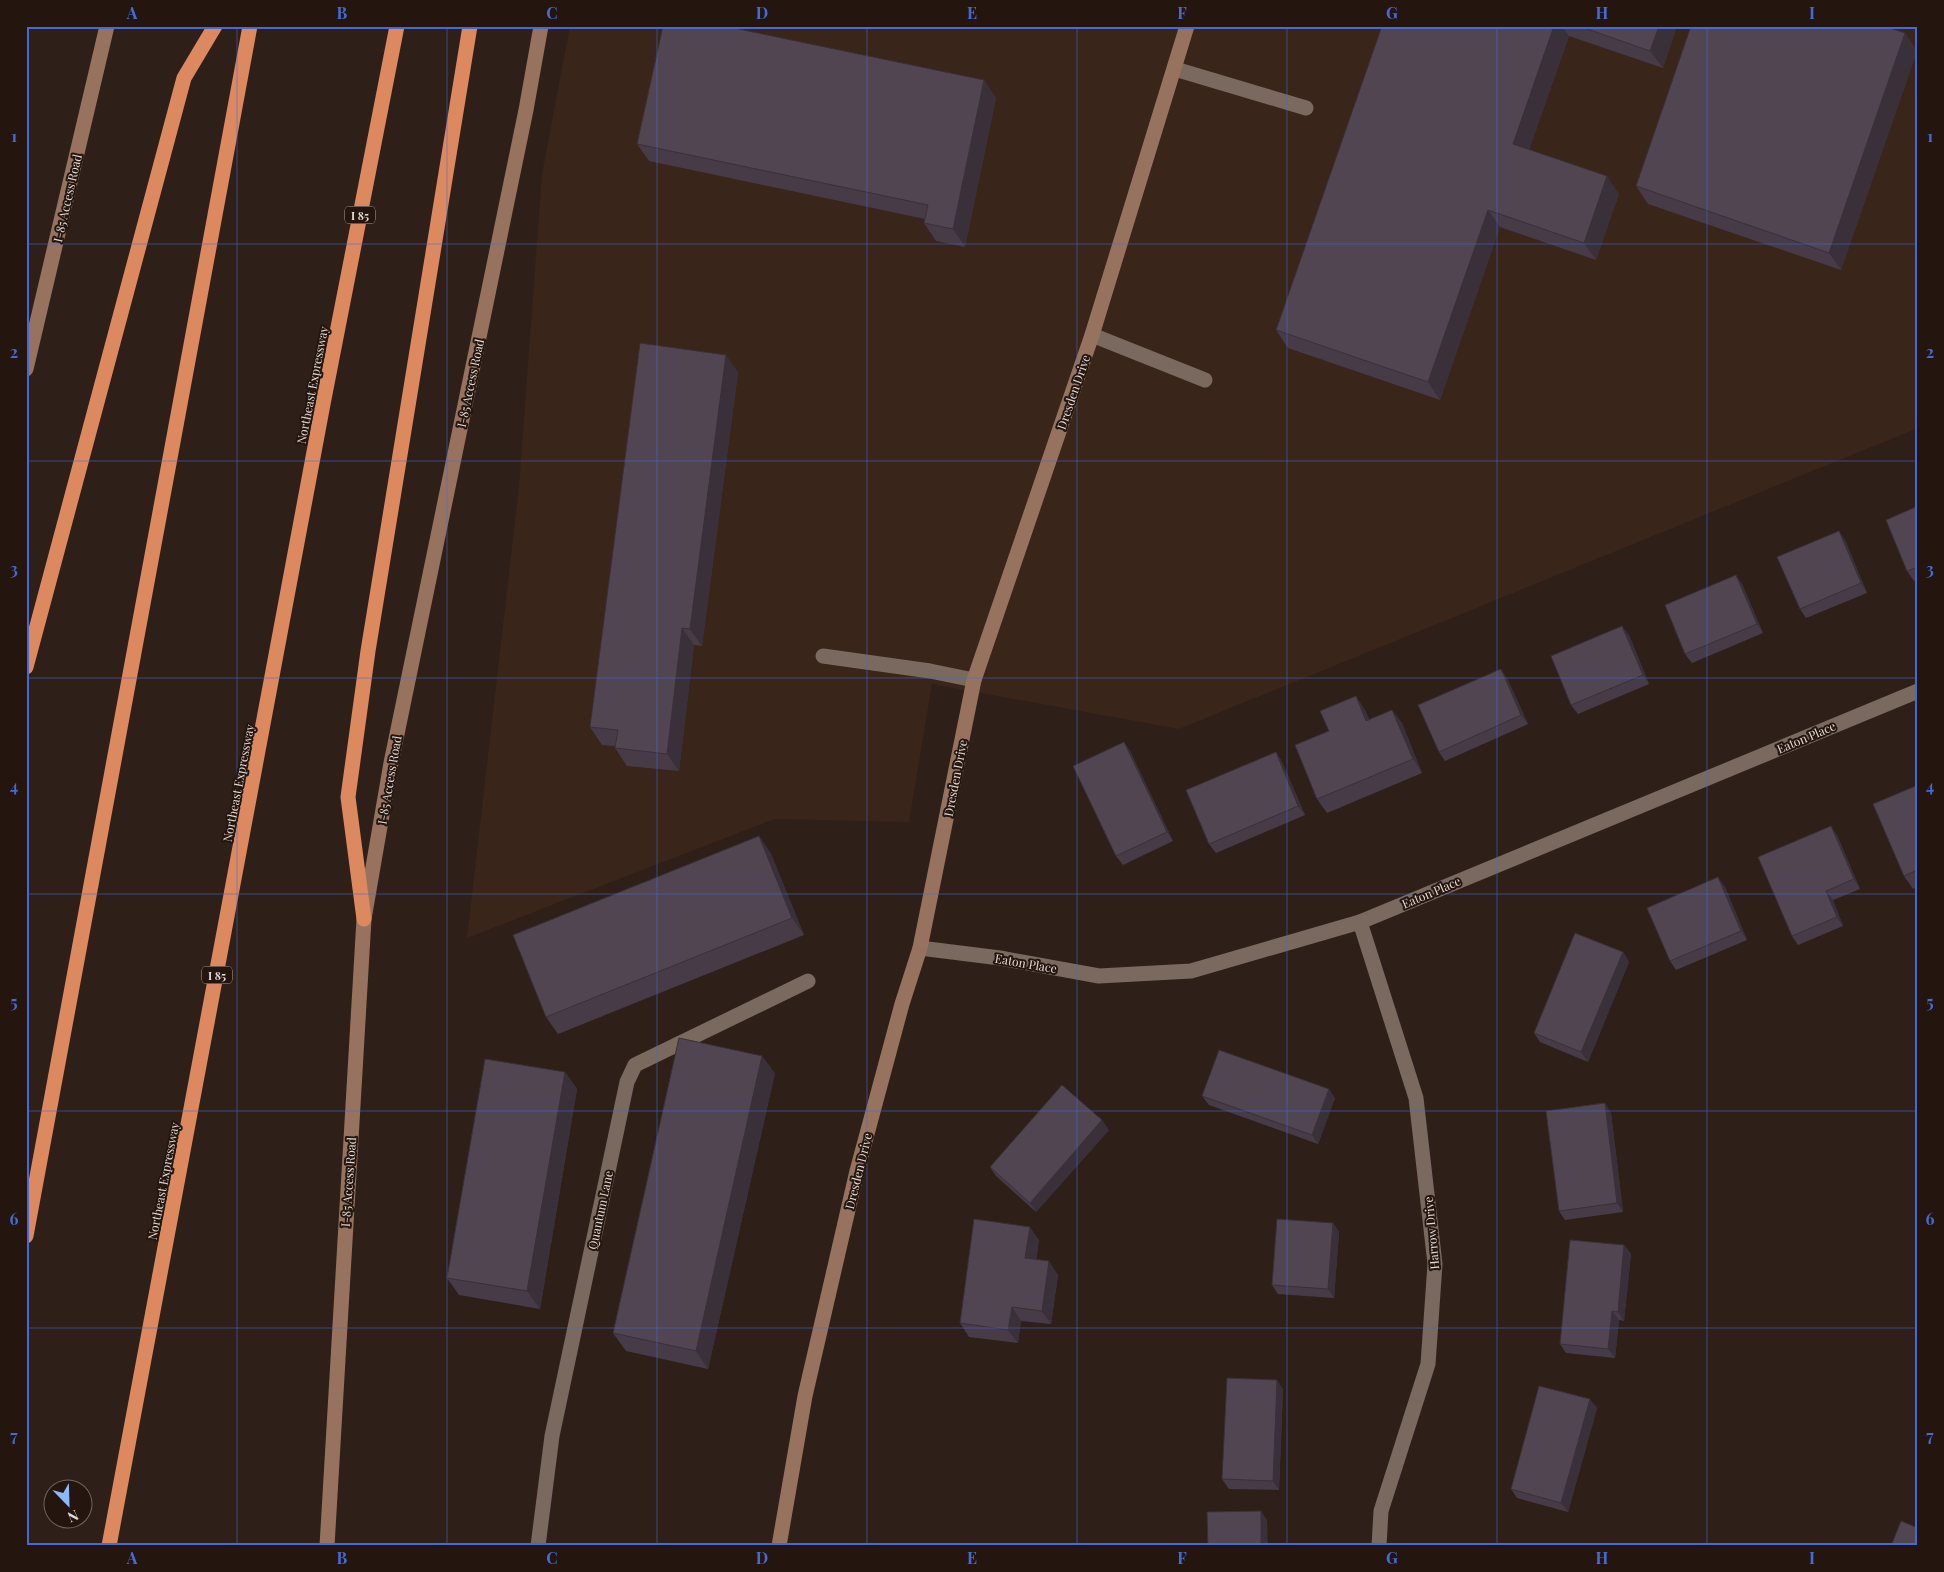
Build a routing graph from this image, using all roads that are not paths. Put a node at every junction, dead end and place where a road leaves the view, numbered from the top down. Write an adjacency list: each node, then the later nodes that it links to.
1 (107, 26): 11 (main road, I-85 Access Road)
2 (215, 26): 14 (highway)
3 (250, 26): 21 (highway)
4 (397, 26): 22 (highway, Northeast Expressway / I 85)
5 (470, 26): 17 (highway)
6 (541, 26): 17 (main road, I-85 Access Road)
7 (1187, 26): 8 (main road, Dresden Drive)
8 (1175, 69): 9 (street); 10 (main road, Dresden Drive)
9 (1306, 108)
10 (1092, 335): 12 (street); 15 (main road, Dresden Drive)
11 (26, 369)
12 (1205, 380)
13 (823, 656): 15 (street)
14 (26, 667)
15 (974, 680): 19 (main road, Dresden Drive)
16 (1918, 691): 18 (street, Eaton Place)
17 (364, 919): 23 (main road, I-85 Access Road)
18 (1360, 922): 19 (street, Eaton Place); 26 (street, Harrow Drive)
19 (920, 948): 25 (main road, Dresden Drive)
20 (808, 981): 24 (street, Quantum Lane)
21 (26, 1236)
22 (110, 1546)
23 (327, 1546)
24 (538, 1546)
25 (780, 1546)
26 (1379, 1546)

